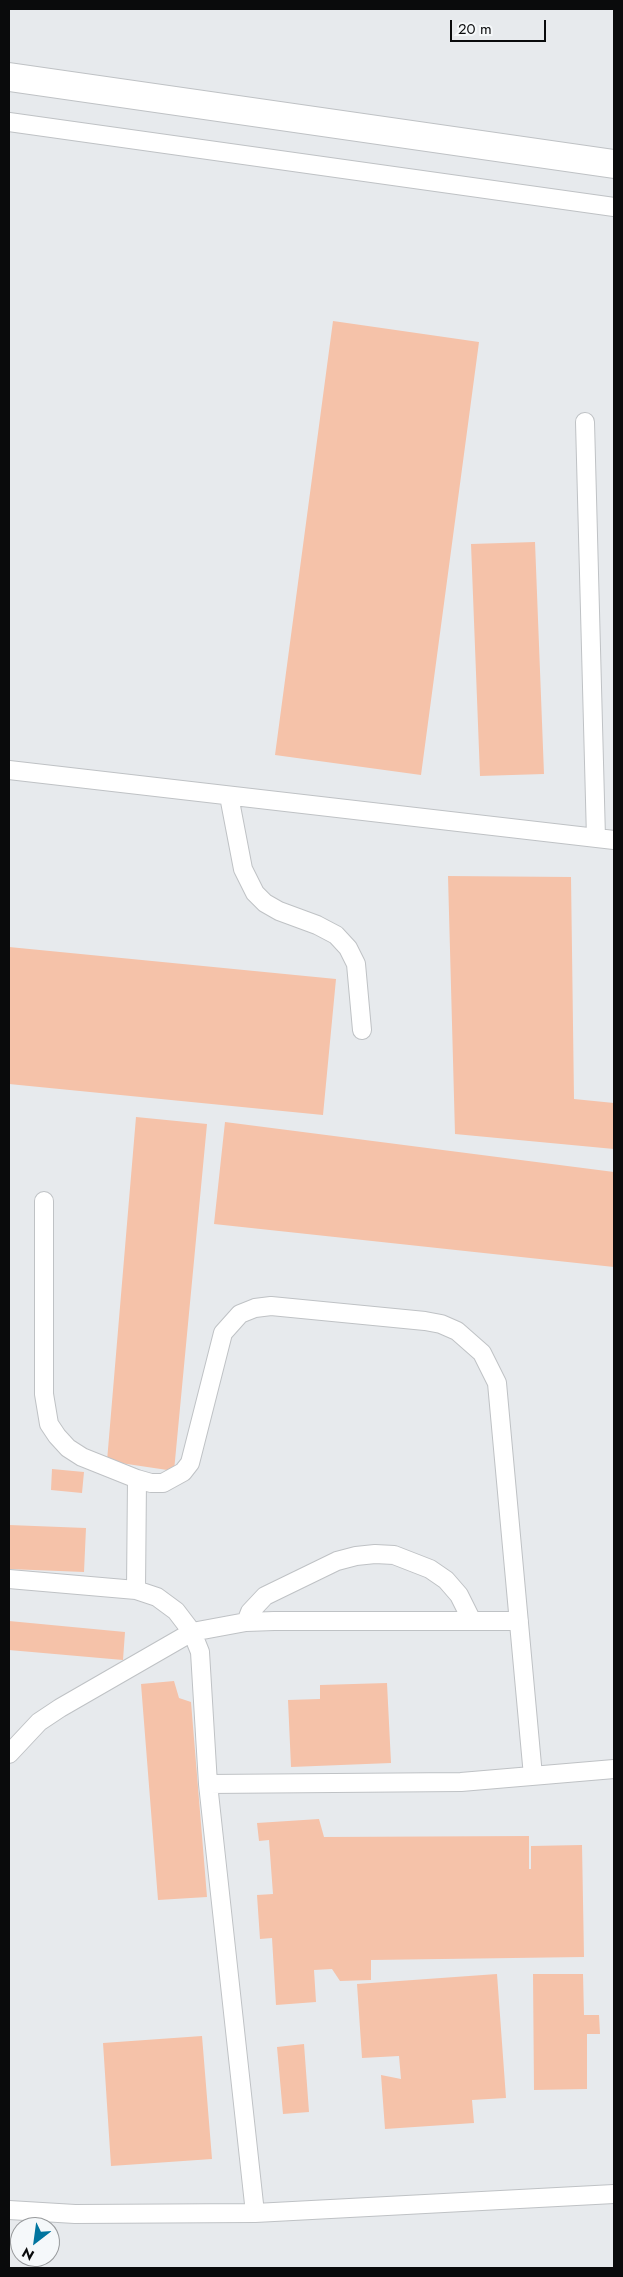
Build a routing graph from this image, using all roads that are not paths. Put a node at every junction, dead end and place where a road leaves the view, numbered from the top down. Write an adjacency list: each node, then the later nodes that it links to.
1 (9, 77): 3 (street)
2 (9, 122): 4 (lane)
3 (614, 164)
4 (614, 207)
5 (585, 422): 8 (lane)
6 (9, 770): 7 (lane)
7 (229, 796): 8 (lane); 10 (lane)
8 (596, 838): 9 (lane)
9 (614, 840)
10 (362, 1030)
11 (44, 1201): 12 (lane)
12 (138, 1479): 14 (lane); 16 (lane)
13 (9, 1579): 14 (lane)
14 (136, 1590): 18 (lane)
15 (472, 1621): 16 (lane); 17 (lane); 17 (lane)
16 (519, 1621): 21 (lane)
17 (246, 1622): 18 (lane)
18 (192, 1632): 19 (lane); 22 (lane)
19 (9, 1754)
20 (614, 1769): 21 (lane)
21 (533, 1776): 22 (lane)
22 (208, 1784): 25 (lane)
23 (614, 2194): 25 (lane)
24 (9, 2210): 25 (lane)
25 (255, 2213)

